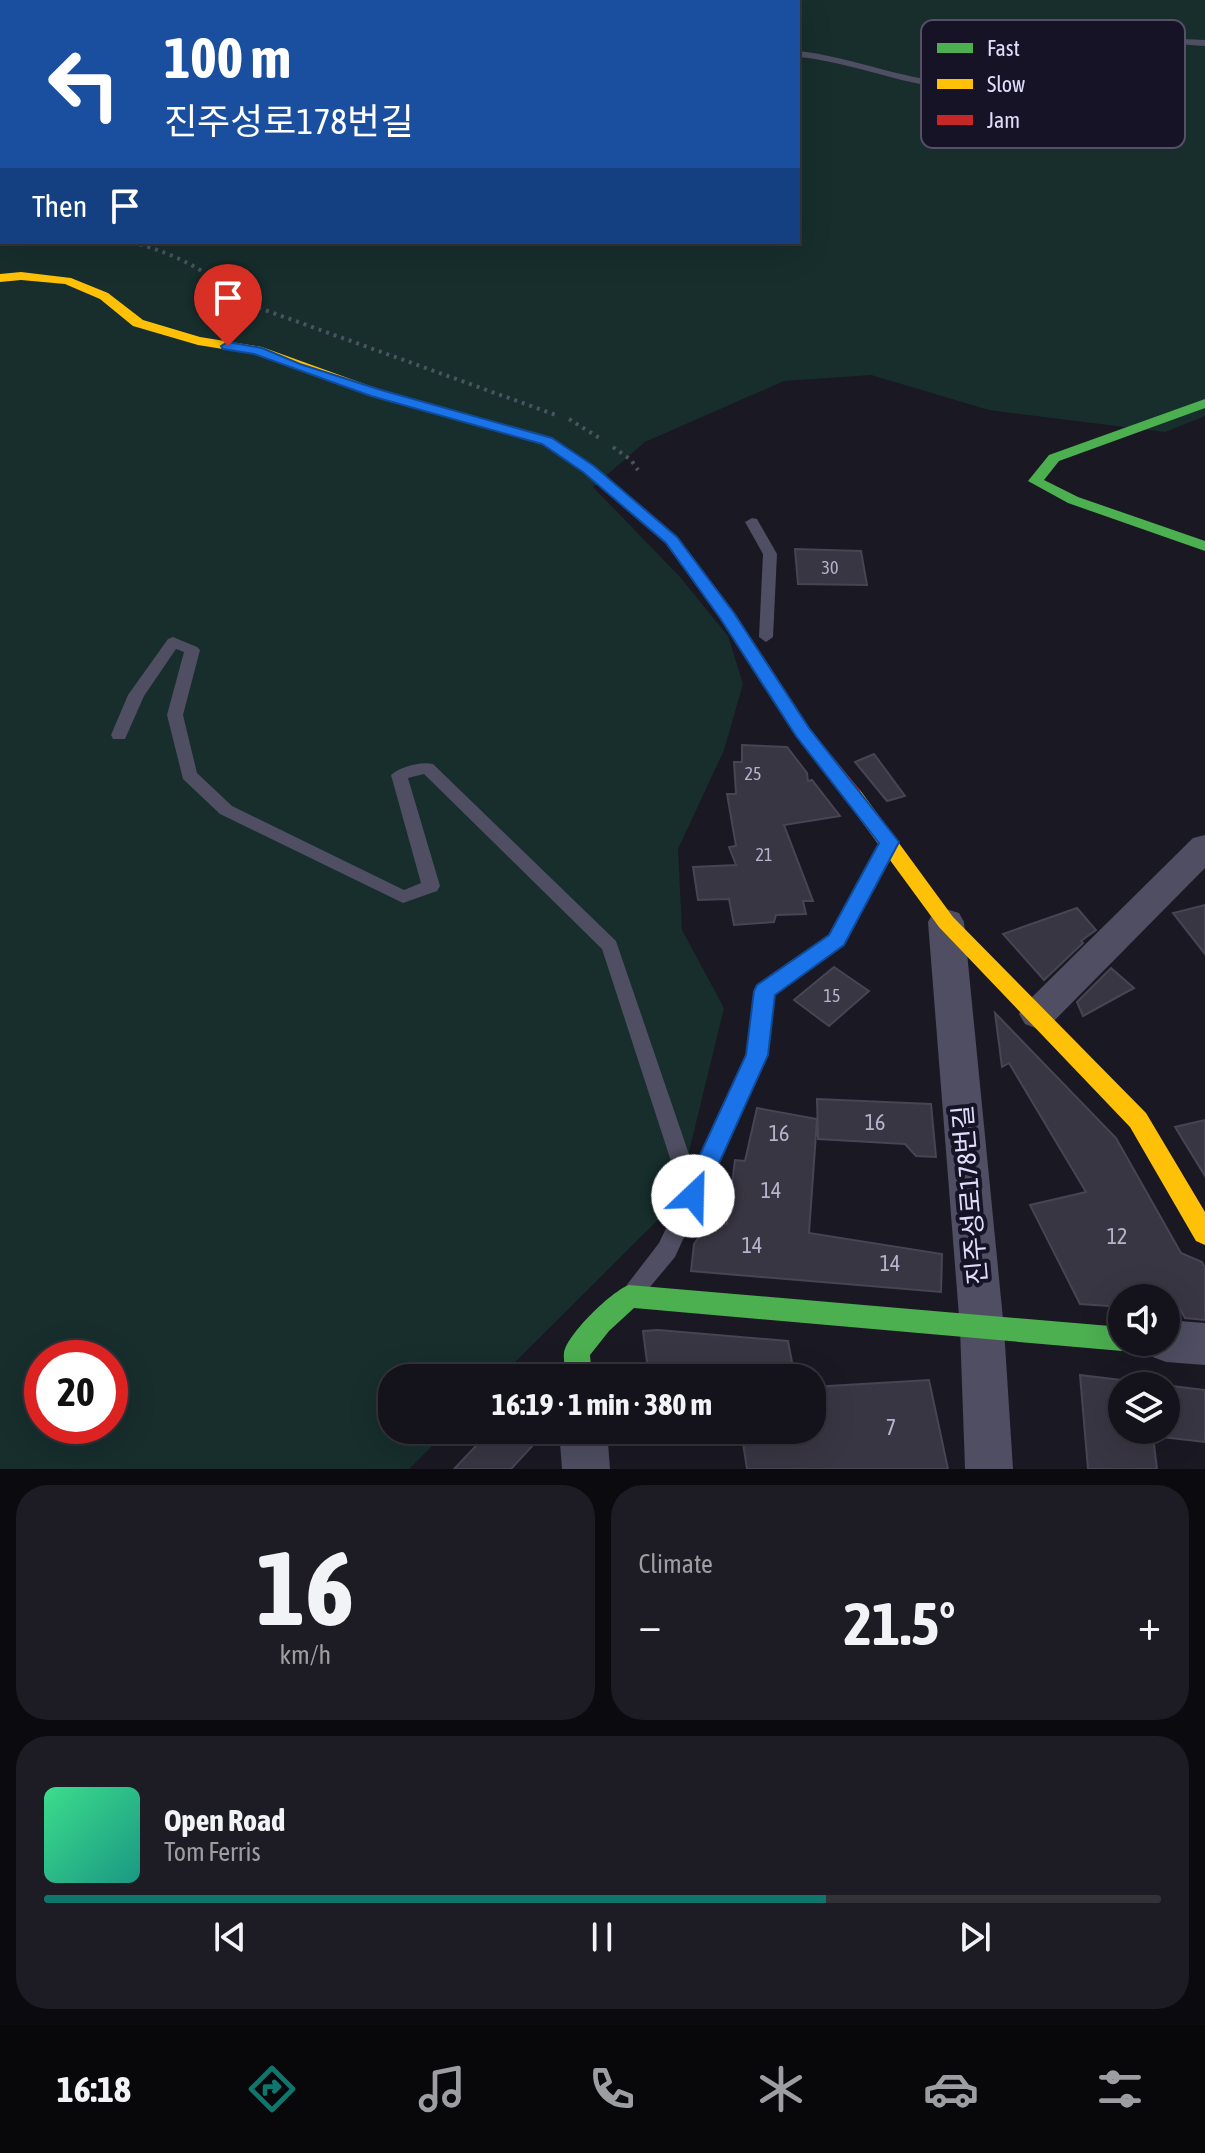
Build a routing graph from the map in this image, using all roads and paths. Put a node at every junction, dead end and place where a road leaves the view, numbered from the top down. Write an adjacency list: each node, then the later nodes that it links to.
1 (1185, 42): 2 (lane)
2 (1205, 43)
3 (800, 54): 4 (lane)
4 (921, 80)
5 (0, 278): 11 (street, 진주성로178번길)
6 (1205, 403): 8 (street)
7 (752, 522): 9 (lane)
8 (1205, 546)
9 (766, 637)
10 (119, 735): 15 (lane)
11 (890, 842): 13 (street, 진주성로178번길); 15 (lane)
12 (1205, 847): 14 (street)
13 (946, 922): 14 (street, 진주성로178번길); 18 (street, 진주성로178번길)
14 (1038, 1014): 16 (street, 진주성로178번길)
15 (693, 1196): 17 (lane)
16 (1205, 1234)
17 (629, 1296): 18 (street); 22 (street)
18 (982, 1329): 19 (street); 25 (street, 진주성로178번길)
19 (1108, 1338)
20 (1180, 1342): 21 (street)
21 (1205, 1344)
22 (578, 1364)
23 (584, 1444): 24 (street)
24 (586, 1469)
25 (989, 1469)

